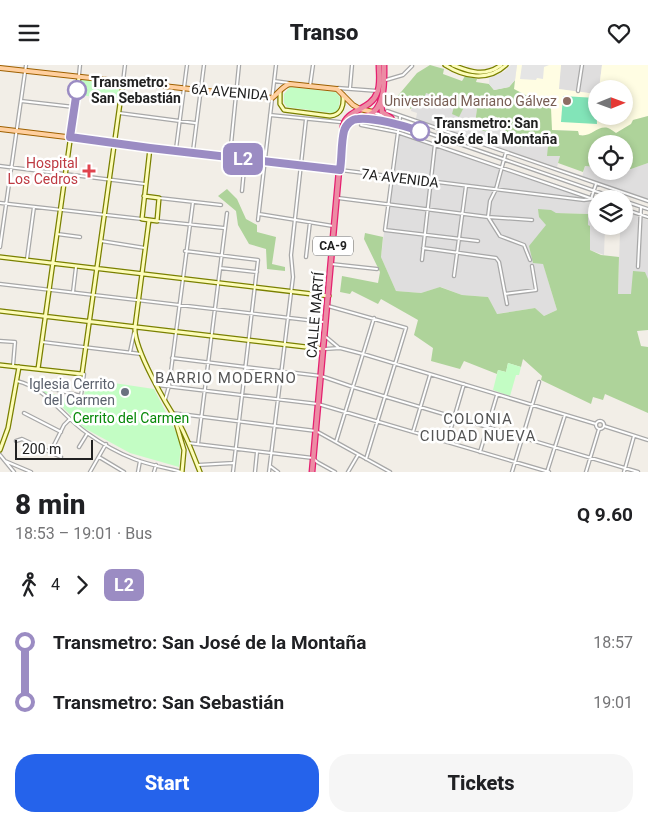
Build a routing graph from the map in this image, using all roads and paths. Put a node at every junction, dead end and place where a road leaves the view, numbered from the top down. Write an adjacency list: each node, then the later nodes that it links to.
1 (26, 65): 19 (street)
2 (80, 65): 21 (street)
3 (126, 65): 24 (street)
4 (187, 65): 27 (street)
5 (204, 65): 30 (street)
6 (239, 65): 34 (street)
7 (276, 65): 23 (street)
8 (312, 65): 26 (street)
9 (352, 65): 28 (street)
10 (379, 65): 31 (highway)
11 (384, 65): 22 (highway)
12 (445, 65): 20 (street)
13 (453, 65): 20 (street)
14 (501, 65): 20 (street)
15 (506, 65): 20 (street)
16 (582, 65): 32 (street)
17 (412, 66): 22 (street)
18 (0, 68): 19 (main road, 6A AVENIDA)
19 (25, 71): 21 (main road, 6A AVENIDA); 37 (street)
20 (483, 74)
21 (79, 77): 24 (main road, 6A AVENIDA); 40 (street)
22 (384, 80): 38 (highway)
23 (274, 81): 25 (street); 36 (street)
24 (123, 82): 27 (main road, 6A AVENIDA); 43 (street)
25 (292, 84): 26 (main road); 33 (main road, 6A AVENIDA)
26 (310, 86): 29 (main road)
27 (183, 88): 30 (main road, 6A AVENIDA); 50 (street)
28 (350, 88): 29 (street); 31 (street)
29 (335, 89): 35 (main road)
30 (200, 90): 34 (main road, 6A AVENIDA); 53 (street)
31 (378, 91): 41 (highway, CALLE MARTÍ)
32 (578, 91)
33 (280, 92): 36 (main road, 6A AVENIDA); 39 (street, 6A AVENIDA)
34 (236, 94): 36 (main road, 6A AVENIDA); 69 (street)
35 (343, 95): 41 (main road); 46 (street)
36 (272, 98): 39 (street); 45 (street)
37 (22, 101): 40 (street); 59 (street)
38 (380, 101): 42 (highway); 44 (highway)
39 (280, 104): 46 (street, 6A AVENIDA)
40 (74, 107): 61 (street)
41 (358, 110): 42 (main road); 48 (highway); 58 (highway, CALLE MARTÍ / CA-9)
42 (373, 112): 44 (street); 48 (highway)
43 (118, 113): 50 (street); 63 (street)
44 (388, 114): 47 (street); 54 (street)
45 (270, 115): 49 (street); 72 (street)
46 (330, 116): 51 (street)
47 (400, 116): 54 (street); 57 (street)
48 (360, 118): 54 (street); 58 (highway)
49 (306, 119): 51 (street); 74 (street)
50 (179, 121): 53 (street); 66 (street)
51 (324, 121): 52 (street)
52 (340, 122)
53 (196, 123): 68 (street)
54 (398, 123): 60 (street); 62 (street)
55 (361, 125): 60 (street)
56 (0, 129): 59 (main road, 7A AVENIDA)
57 (440, 129): 62 (street); 67 (street)
58 (344, 130): 77 (highway, CALLE MARTÍ / CA-9)
59 (17, 131): 61 (main road, 7A AVENIDA); 75 (street)
60 (397, 132): 64 (street); 79 (street)
61 (70, 137): 63 (main road, 7A AVENIDA); 78 (street)
62 (438, 137): 64 (street); 71 (street)
63 (114, 143): 65 (main road, 7A AVENIDA); 80 (street)
64 (436, 144): 76 (street); 81 (street)
65 (150, 148): 66 (main road, 7A AVENIDA); 82 (street)
66 (176, 151): 68 (main road, 7A AVENIDA)
67 (506, 152): 71 (street); 83 (street)
68 (193, 153): 69 (main road, 7A AVENIDA)
69 (230, 157): 70 (main road, 7A AVENIDA)
70 (245, 159): 72 (main road, 7A AVENIDA); 88 (street)
71 (503, 159): 76 (street); 86 (street)
72 (264, 161): 74 (main road, 7A AVENIDA); 109 (street)
73 (0, 166): 75 (street)
74 (301, 166): 77 (main road, 7A AVENIDA); 117 (street)
75 (12, 167): 78 (street); 97 (street)
76 (501, 167): 85 (street); 92 (street)
77 (340, 170): 79 (street, 7A AVENIDA); 91 (highway, CALLE MARTÍ / CA-9)
78 (65, 174): 80 (street); 103 (street)
79 (392, 177): 81 (street, 7A AVENIDA); 100 (street)
80 (109, 179): 82 (street); 108 (street)
81 (431, 181): 84 (street, 7A AVENIDA); 105 (street)
82 (146, 183): 89 (street)
83 (596, 183): 87 (street); 94 (street)
84 (466, 186): 85 (street, 7A AVENIDA); 110 (street)
85 (496, 189): 93 (street, 7A AVENIDA); 112 (street)
86 (591, 190)
87 (594, 190)
88 (242, 191)
89 (144, 196): 90 (street); 114 (street)
90 (159, 198): 95 (street); 119 (street)
91 (338, 198): 100 (street); 122 (highway, CALLE MARTÍ / CA-9)
92 (588, 198)
93 (588, 200)
94 (648, 201)
95 (193, 202): 99 (street); 121 (street)
96 (0, 203): 97 (street)
97 (6, 203): 101 (street); 130 (street)
98 (633, 204): 102 (street)
99 (221, 205)
100 (388, 205): 105 (street); 125 (street)
101 (34, 207): 103 (street); 138 (street)
102 (641, 207): 104 (street); 111 (street)
103 (60, 209): 108 (street); 124 (street)
104 (648, 209)
105 (428, 210): 110 (street); 125 (street)
106 (633, 212): 111 (street)
107 (227, 213): 123 (street)
108 (104, 214): 114 (street); 128 (street)
109 (259, 214): 116 (street); 117 (street)
110 (463, 214): 112 (street); 127 (street)
111 (640, 215): 113 (street); 145 (street)
112 (488, 217): 118 (street); 140 (street)
113 (648, 217)
114 (142, 219): 115 (street)
115 (149, 220): 119 (street); 131 (street)
116 (258, 220)
117 (295, 220): 120 (street); 157 (street)
118 (532, 220)
119 (157, 221): 121 (street)
120 (310, 222): 122 (street); 137 (street)
121 (189, 224): 123 (street); 133 (street)
122 (335, 226): 142 (highway, CALLE MARTÍ / CA-9)
123 (225, 228): 135 (street)
124 (56, 234): 126 (street); 141 (street)
125 (425, 235): 127 (street); 132 (street)
126 (80, 237)
127 (459, 239): 129 (street); 134 (street)
128 (100, 241): 131 (street); 146 (street)
129 (478, 241)
130 (0, 247)
131 (146, 248): 150 (street)
132 (423, 248): 134 (street); 139 (street)
133 (186, 251): 135 (street); 152 (street)
134 (458, 253): 151 (street); 160 (street)
135 (222, 255): 147 (street); 149 (street)
136 (0, 257): 138 (street)
137 (306, 257)
138 (26, 260): 141 (street)
139 (422, 260)
140 (530, 260)
141 (52, 263): 144 (street); 156 (street)
142 (331, 264): 148 (street); 161 (highway, CALLE MARTÍ / CA-9)
143 (532, 265): 160 (street)
144 (76, 266): 146 (street); 158 (street)
145 (638, 267)
146 (96, 268): 150 (street); 159 (street)
147 (220, 268): 149 (street); 153 (street)
148 (377, 269)
149 (257, 272): 155 (street)
150 (142, 273): 152 (street); 162 (street)
151 (454, 276)
152 (182, 278): 153 (street); 163 (street)
153 (218, 282): 155 (street); 166 (street)
154 (0, 284): 156 (street)
155 (255, 287): 157 (street); 168 (street)
156 (49, 289): 158 (street); 169 (street)
157 (291, 291): 161 (street); 170 (street)
158 (73, 292): 159 (street)
159 (93, 294): 162 (street); 172 (street)
160 (505, 294): 164 (street)
161 (328, 295): 165 (highway, CALLE MARTÍ / CA-9)
162 (138, 300): 163 (street); 174 (street)
163 (179, 304): 166 (street); 175 (street)
164 (507, 304)
165 (328, 305): 171 (street); 173 (highway, CALLE MARTÍ / CA-9)
166 (215, 308): 168 (street); 177 (street)
167 (0, 311): 169 (street)
168 (252, 313): 170 (street); 179 (street)
169 (45, 316): 172 (street); 181 (street)
170 (288, 317): 173 (street); 182 (street)
171 (374, 318): 188 (street); 191 (street)
172 (89, 321): 174 (street); 183 (street)
173 (326, 322): 178 (highway, CALLE MARTÍ / CA-9)
174 (135, 327): 175 (street); 176 (street)
175 (176, 331): 177 (street); 189 (street)
176 (134, 333): 186 (street); 187 (street)
177 (212, 336): 179 (street); 190 (street)
178 (325, 336): 184 (street); 185 (highway, CALLE MARTÍ / CA-9)
179 (248, 340): 182 (street); 195 (street)
180 (0, 341): 193 (street)
181 (41, 342): 183 (street); 196 (street)
182 (285, 345): 185 (street); 197 (street)
183 (85, 347): 186 (street); 198 (street)
184 (340, 348): 185 (street); 188 (street)
185 (324, 349): 200 (highway, CALLE MARTÍ / CA-9)
186 (130, 353): 187 (street)
187 (141, 354): 204 (street)
188 (364, 354): 191 (street); 207 (street)
189 (172, 358): 190 (street); 206 (street)
190 (208, 362): 195 (street); 208 (street)
191 (394, 364): 199 (street); 211 (street)
192 (0, 365): 193 (street)
193 (13, 366): 194 (street)
194 (19, 367): 196 (street); 201 (street)
195 (245, 367): 197 (street); 209 (street)
196 (38, 369): 198 (street)
197 (281, 371): 200 (street); 212 (street)
198 (83, 374): 205 (street)
199 (430, 375): 203 (street); 216 (street)
200 (321, 376): 207 (street); 214 (highway, CALLE MARTÍ / CA-9)
201 (17, 381): 223 (street); 248 (street)
202 (539, 382): 215 (street)
203 (464, 384): 210 (street); 222 (street)
204 (157, 385): 206 (street); 213 (street)
205 (42, 386)
206 (169, 386): 208 (street); 213 (street)
207 (353, 387): 211 (street); 217 (street)
208 (205, 391): 209 (street); 221 (street)
209 (242, 395): 212 (street); 225 (street)
210 (497, 395): 215 (street); 230 (street)
211 (385, 396): 216 (street); 226 (street)
212 (278, 399): 214 (street); 228 (street)
213 (165, 401): 219 (street)
214 (318, 404): 217 (street); 232 (highway, CALLE MARTÍ / CA-9)
215 (531, 405): 220 (street); 237 (street)
216 (420, 407): 222 (street); 234 (street)
217 (345, 412): 226 (street); 240 (street)
218 (24, 413): 233 (street)
219 (171, 413): 221 (street); 224 (street)
220 (565, 415): 227 (street); 246 (street)
221 (202, 416): 225 (street); 244 (street)
222 (453, 417): 230 (street); 241 (street)
223 (70, 419): 233 (street); 235 (street)
224 (175, 420): 242 (street); 274 (street)
225 (239, 421): 228 (street); 247 (street)
226 (377, 421): 234 (street); 259 (street)
227 (596, 424): 229 (street); 231 (street)
228 (275, 426): 232 (street); 252 (street)
229 (604, 426): 231 (street); 236 (street)
230 (488, 427): 237 (street); 251 (street)
231 (599, 429): 257 (street)
232 (316, 431): 240 (street); 258 (highway, CALLE MARTÍ / CA-9)
233 (61, 432): 250 (street)
234 (413, 432): 241 (street)
235 (87, 433): 243 (street); 245 (street)
236 (634, 435): 238 (street); 267 (street)
237 (521, 437): 246 (street); 262 (street)
238 (648, 440)
239 (16, 441): 250 (street)
240 (336, 442): 253 (street)
241 (447, 442): 251 (street)
242 (188, 443): 244 (street); 265 (street)
243 (106, 444): 256 (street); 261 (street)
244 (198, 444): 247 (street)
245 (79, 447)
246 (555, 447): 257 (street); 285 (street)
247 (236, 449): 249 (street); 263 (street)
248 (0, 450)
249 (257, 451): 252 (street); 277 (street)
250 (50, 452): 255 (street)
251 (480, 452): 262 (street)
252 (272, 453): 258 (street); 266 (street)
253 (358, 454): 259 (street); 282 (street)
254 (0, 455): 260 (street)
255 (61, 457)
256 (99, 457): 270 (street); 271 (street)
257 (590, 458): 267 (street); 286 (street)
258 (313, 459): 280 (highway, CALLE MARTÍ / CA-9); 281 (street)
259 (366, 459): 283 (street)
260 (5, 461): 268 (street); 269 (street)
261 (140, 461): 264 (street); 272 (street)
262 (514, 462): 284 (street); 285 (street)
263 (234, 463): 265 (street); 276 (street)
264 (156, 465): 273 (street); 274 (street)
265 (198, 465): 275 (street)
266 (270, 466): 278 (street); 279 (street)
267 (625, 468): 287 (street); 288 (street)
268 (14, 472)
269 (31, 472)
270 (90, 472)
271 (124, 472)
272 (138, 472)
273 (154, 472)
274 (182, 472)
275 (200, 472)
276 (233, 472)
277 (255, 472)
278 (269, 472)
279 (278, 472)
280 (312, 472)
281 (334, 472)
282 (348, 472)
283 (388, 472)
284 (512, 472)
285 (548, 472)
286 (586, 472)
287 (624, 472)
288 (638, 472)

